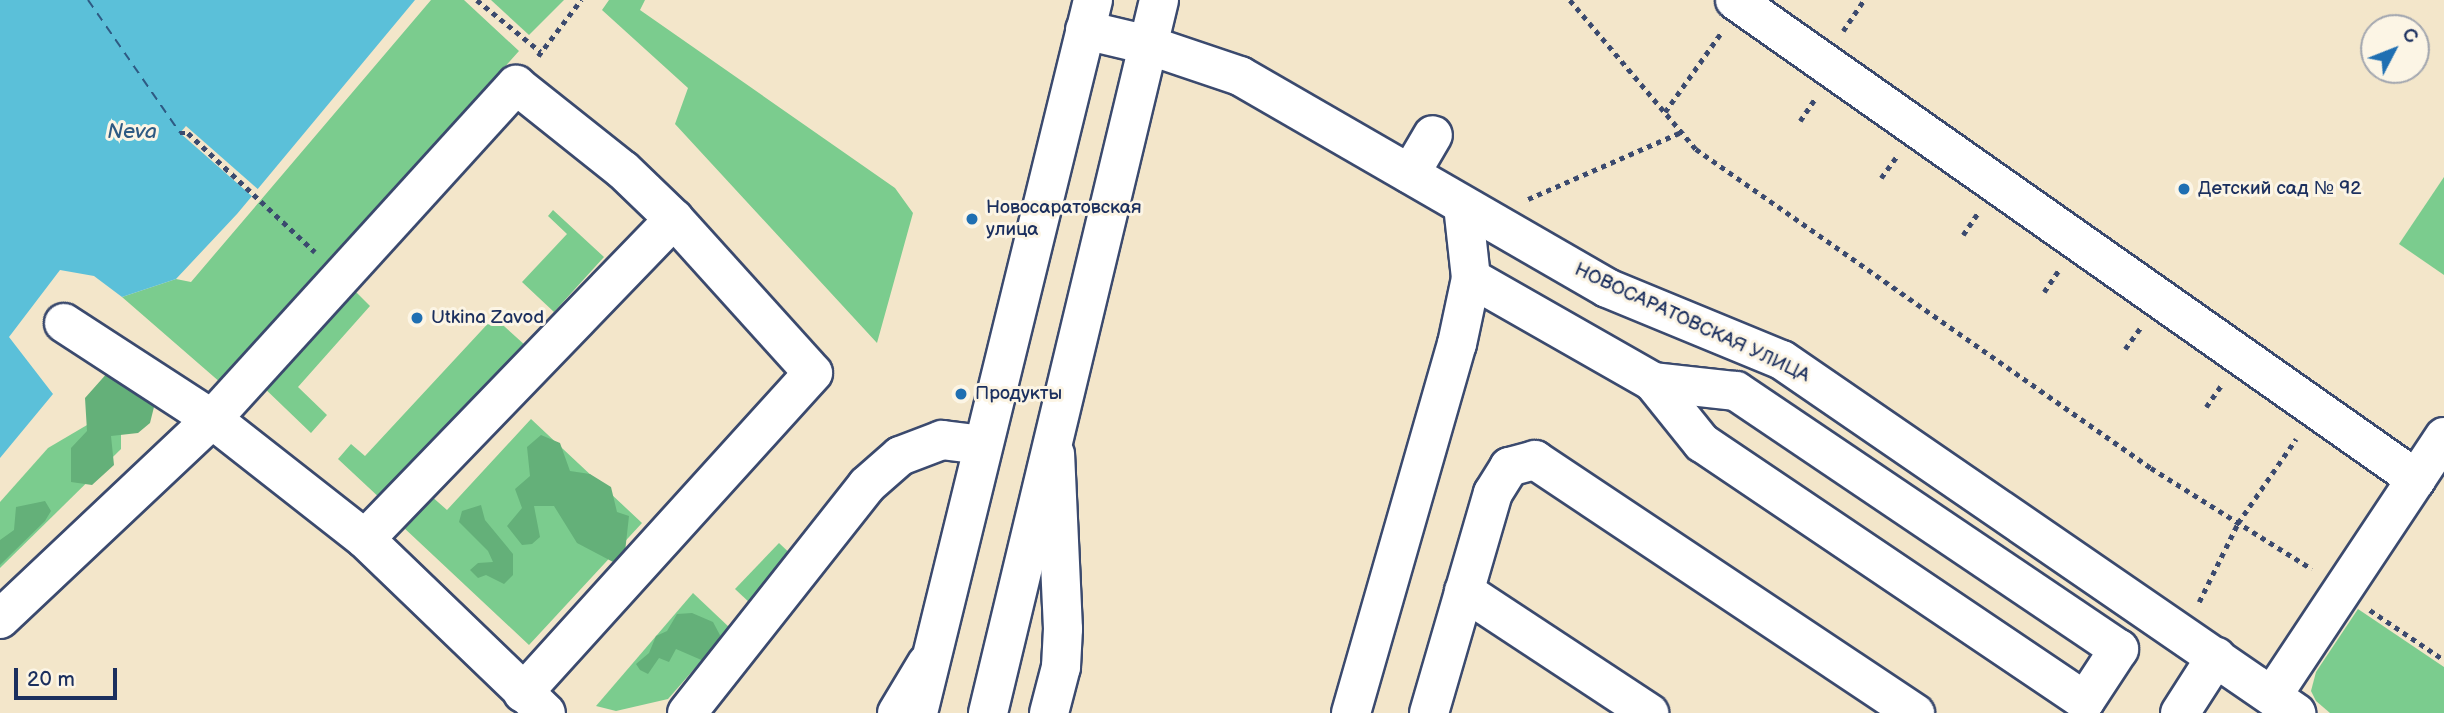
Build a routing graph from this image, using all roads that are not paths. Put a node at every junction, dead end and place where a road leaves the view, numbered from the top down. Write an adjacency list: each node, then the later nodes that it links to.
1 (1159, 0): 4 (street)
2 (1738, 2): 16 (street)
3 (1089, 15): 4 (street, НОВОСАРАТОВСКАЯ УЛИЦА); 15 (street)
4 (1148, 45): 6 (street, НОВОСАРАТОВСКАЯ УЛИЦА); 13 (street)
5 (1433, 135): 6 (street)
6 (1410, 174): 7 (street, НОВОСАРАТОВСКАЯ УЛИЦА)
7 (1463, 205): 9 (street); 21 (street, НОВОСАРАТОВСКАЯ УЛИЦА)
8 (674, 219): 12 (street); 17 (street); 22 (street)
9 (1471, 278): 11 (street); 29 (street)
10 (64, 323): 12 (street)
11 (1653, 382): 11 (street)
12 (212, 419): 17 (street); 19 (street)
13 (1054, 436): 27 (street); 28 (street)
14 (2444, 437): 16 (street)
15 (981, 445): 20 (street); 24 (street)
16 (2416, 480): 23 (street)
17 (365, 539): 22 (street)
18 (1464, 591): 30 (street); 31 (street); 32 (street)
19 (0, 619)
20 (933, 653): 25 (street); 26 (street)
21 (2216, 657): 23 (street, НОВОСАРАТОВСКАЯ УЛИЦА); 33 (street)
22 (535, 703)
23 (2284, 705)
24 (687, 713)
25 (897, 713)
26 (918, 713)
27 (988, 713)
28 (1049, 713)
29 (1351, 713)
30 (1429, 713)
31 (1649, 713)
32 (1915, 713)
33 (2180, 713)

